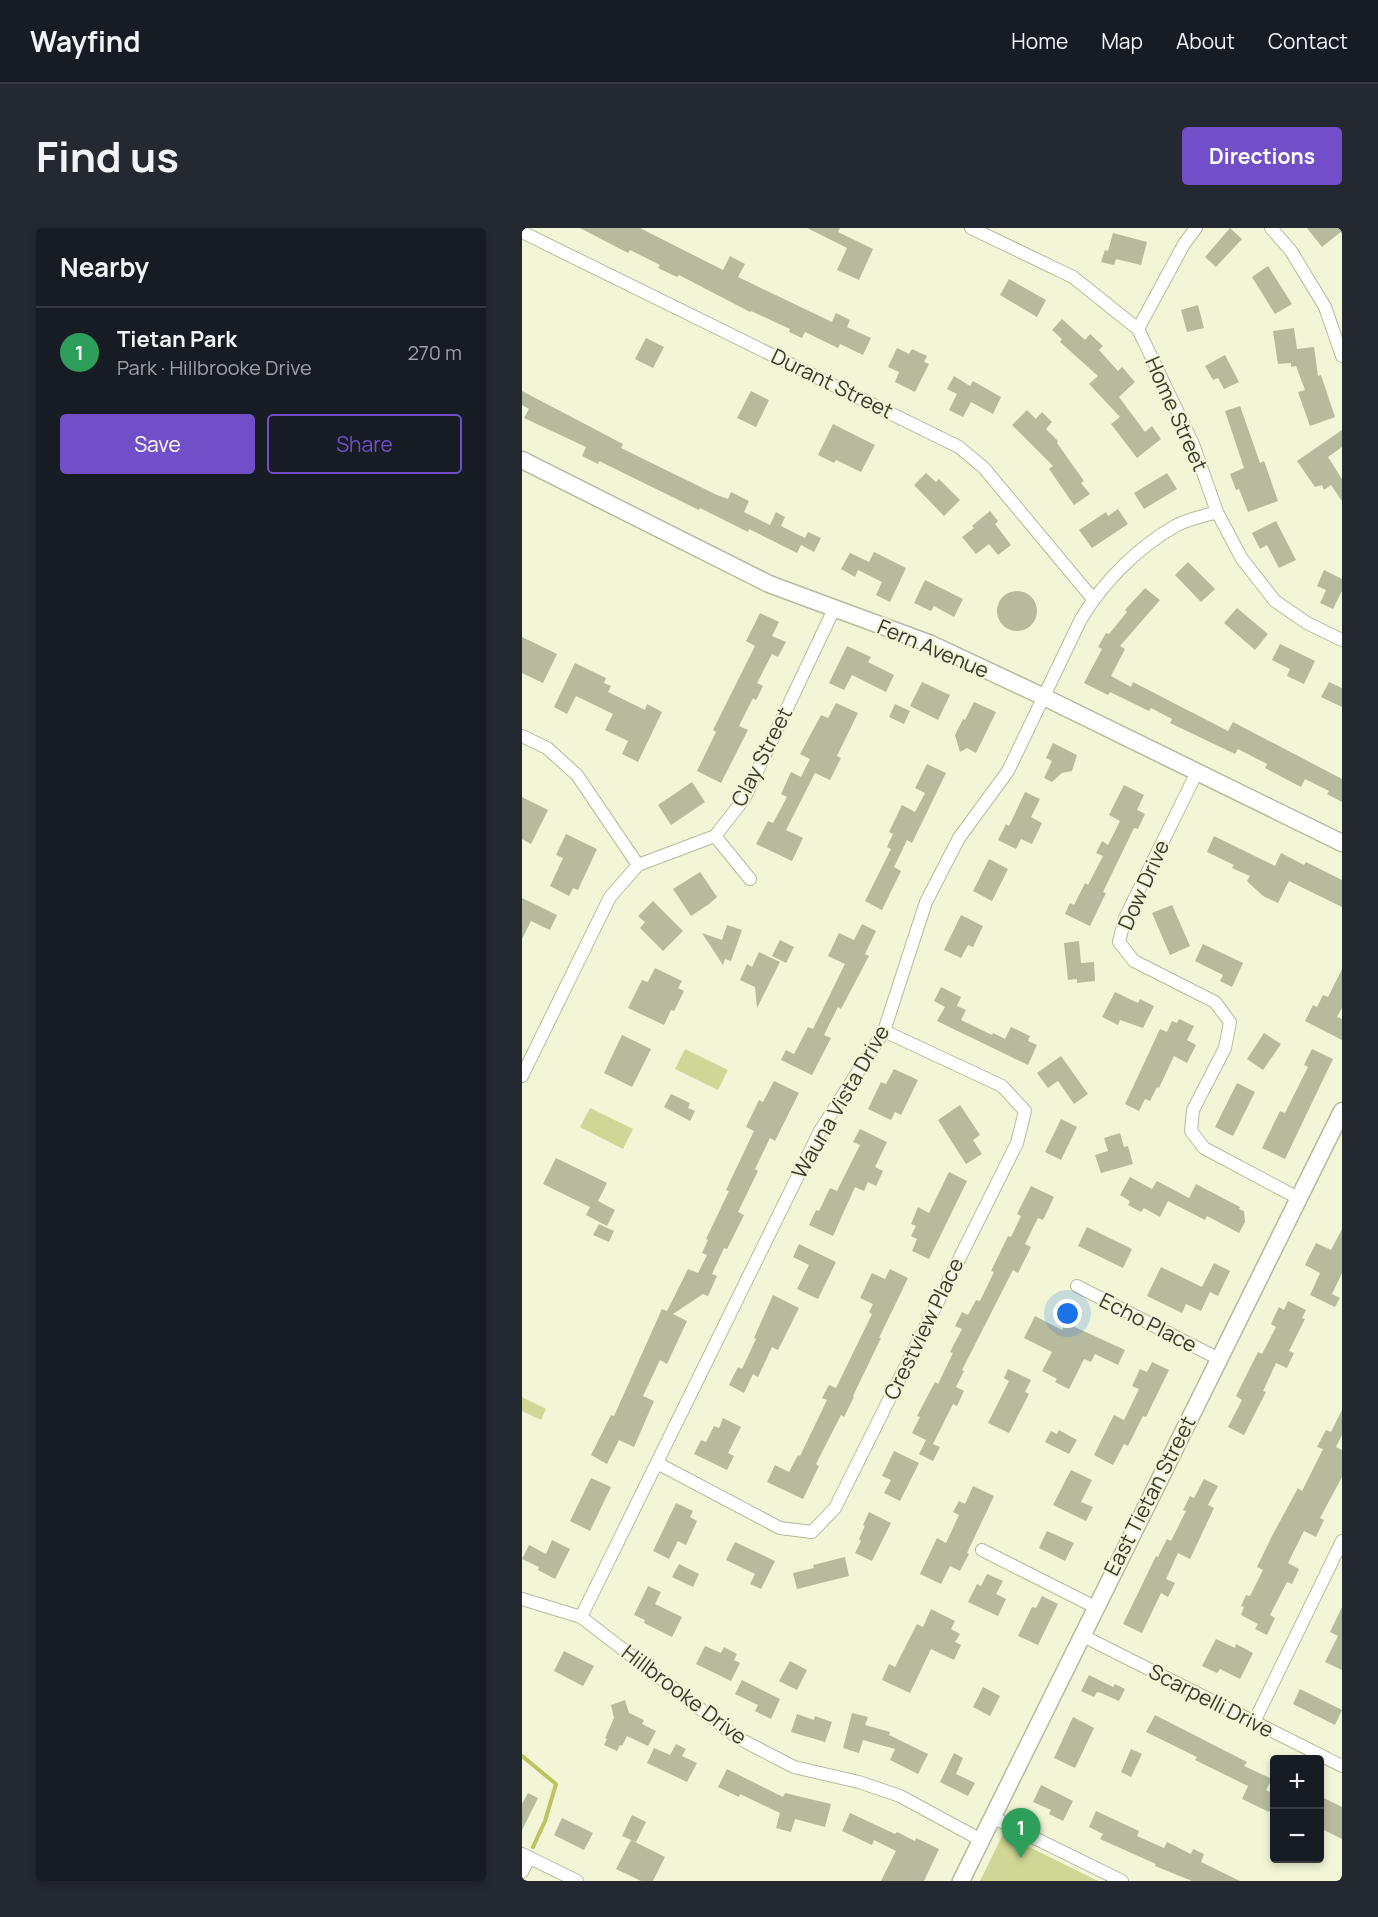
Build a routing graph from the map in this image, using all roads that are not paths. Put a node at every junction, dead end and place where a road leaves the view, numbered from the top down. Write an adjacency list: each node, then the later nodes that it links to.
1 (971, 228): 5 (street, Home Street)
2 (1196, 228): 6 (street)
3 (1271, 228): 7 (street)
4 (522, 232): 10 (street, Durant Street)
5 (995, 233): 6 (street, Home Street)
6 (1138, 329): 9 (street, Home Street)
7 (1342, 356)
8 (522, 460): 11 (main road, Fern Avenue)
9 (1217, 512): 10 (street, Wauna Vista Drive); 12 (street, Home Street)
10 (1093, 599): 13 (street, Wauna Vista Drive)
11 (834, 609): 13 (main road, Fern Avenue); 16 (street, Clay Street)
12 (1342, 640)
13 (1044, 697): 15 (main road, Fern Avenue); 20 (street, Wauna Vista Drive)
14 (522, 736): 18 (street)
15 (1197, 772): 17 (main road, Fern Avenue); 23 (street, Dow Drive)
16 (715, 836): 18 (street); 19 (street)
17 (1342, 843)
18 (638, 865): 21 (street)
19 (750, 879)
20 (884, 1031): 26 (street, Wauna Vista Drive); 26 (street, Crestview Place)
21 (522, 1076)
22 (1342, 1111): 23 (main road, East Tietan Street)
23 (1298, 1198): 25 (main road, East Tietan Street)
24 (1077, 1286): 25 (street, Echo Place)
25 (1219, 1359): 30 (main road, East Tietan Street)
26 (657, 1463): 31 (street, Wauna Vista Drive)
27 (1342, 1541): 33 (street)
28 (982, 1550): 30 (street)
29 (522, 1599): 31 (street, Hillbrooke Drive)
30 (1095, 1607): 32 (main road, East Tietan Street)
31 (580, 1617): 36 (street, Hillbrooke Drive)
32 (1081, 1635): 33 (street, Scarpelli Drive); 35 (main road, East Tietan Street)
33 (1254, 1722): 34 (street, Scarpelli Drive)
34 (1342, 1766)
35 (992, 1817): 36 (main road, East Tietan Street); 41 (street)
36 (981, 1840): 40 (main road, East Tietan Street)
37 (526, 1856): 38 (street); 39 (street)
38 (522, 1872)
39 (577, 1881)
40 (961, 1881)
41 (1122, 1881)

